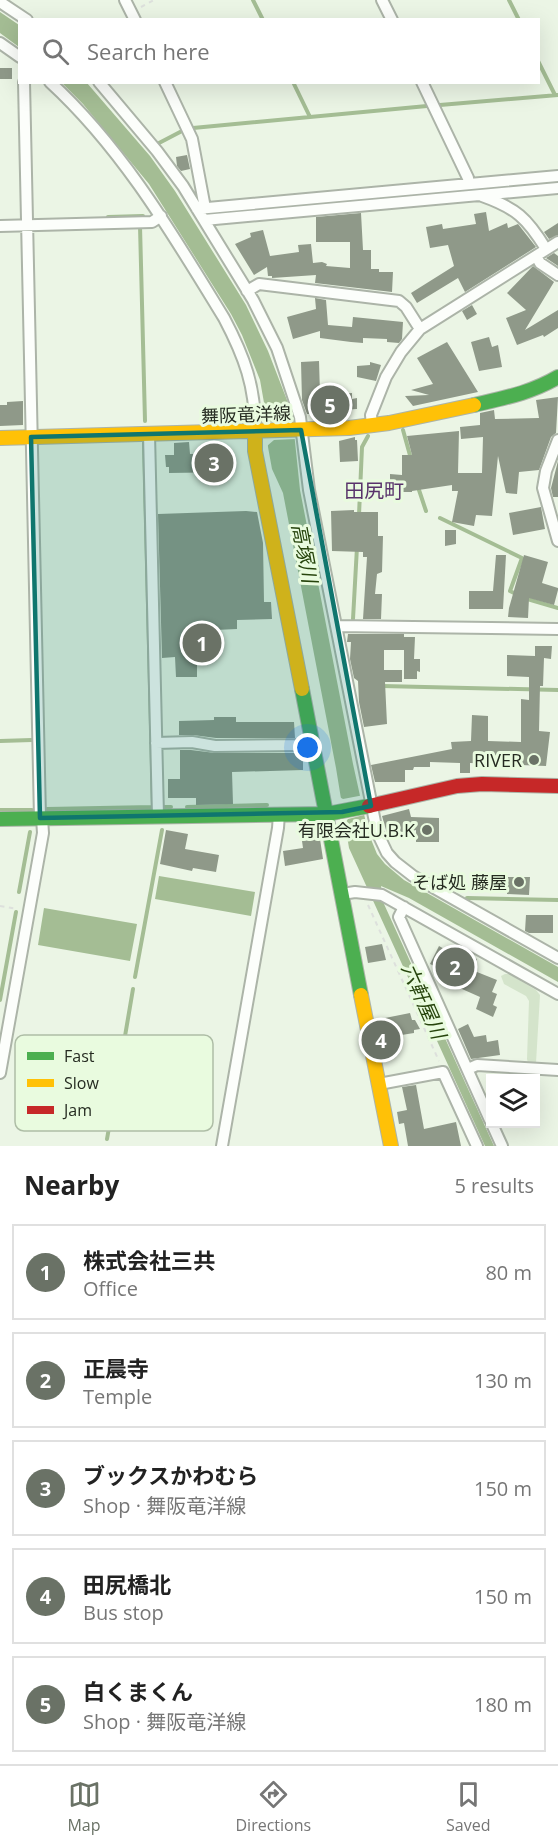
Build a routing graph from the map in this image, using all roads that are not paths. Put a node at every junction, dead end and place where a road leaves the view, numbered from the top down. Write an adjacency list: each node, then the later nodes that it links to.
1 (125, 0): 4 (street)
2 (382, 0): 6 (street)
3 (0, 2): 5 (street)
4 (133, 15)
5 (24, 18)
6 (391, 18)
7 (0, 43): 8 (street)
8 (18, 56)
9 (24, 84): 21 (street)
10 (52, 84): 19 (street)
11 (101, 84): 18 (street)
12 (166, 84): 18 (street)
13 (423, 84): 15 (street)
14 (558, 176): 15 (street)
15 (473, 184): 17 (street); 18 (street)
16 (558, 188): 17 (street)
17 (478, 195): 20 (street); 24 (street)
18 (201, 208): 20 (street)
19 (161, 216): 21 (street); 32 (street)
20 (204, 220): 27 (street)
21 (27, 225): 22 (street); 34 (street)
22 (0, 226)
23 (558, 242): 24 (street)
24 (546, 249): 25 (street)
25 (536, 256): 26 (street); 28 (street)
26 (558, 275)
27 (248, 291): 28 (street); 31 (street)
28 (420, 330): 30 (street)
29 (558, 376): 30 (street, 舞阪竜洋線)
30 (372, 426): 31 (street, 舞阪竜洋線)
31 (299, 430): 32 (street, 舞阪竜洋線); 39 (street)
32 (259, 431): 33 (street, 舞阪竜洋線); 41 (street)
33 (149, 434): 34 (street, 舞阪竜洋線); 42 (street)
34 (31, 437): 35 (street, 舞阪竜洋線); 48 (street)
35 (0, 438)
36 (558, 440): 37 (street)
37 (555, 515): 38 (street)
38 (558, 541)
39 (336, 626): 40 (street); 44 (street)
40 (558, 629)
41 (313, 742): 42 (street); 45 (street)
42 (156, 743): 47 (street)
43 (558, 786): 44 (street)
44 (370, 806): 45 (street); 52 (street)
45 (333, 813): 46 (street); 50 (street)
46 (279, 814): 47 (street); 60 (street)
47 (158, 816): 48 (street)
48 (41, 818): 49 (street); 56 (street)
49 (0, 819)
50 (342, 894): 51 (street); 57 (street)
51 (404, 907): 53 (street); 54 (street)
52 (558, 958)
53 (558, 994)
54 (468, 1070): 55 (street); 58 (street)
55 (558, 1070)
56 (0, 1073)
57 (379, 1084): 61 (street); 62 (street)
58 (486, 1111)
59 (494, 1128): 63 (street)
60 (222, 1146)
61 (391, 1146)
62 (477, 1146)
63 (502, 1146)

